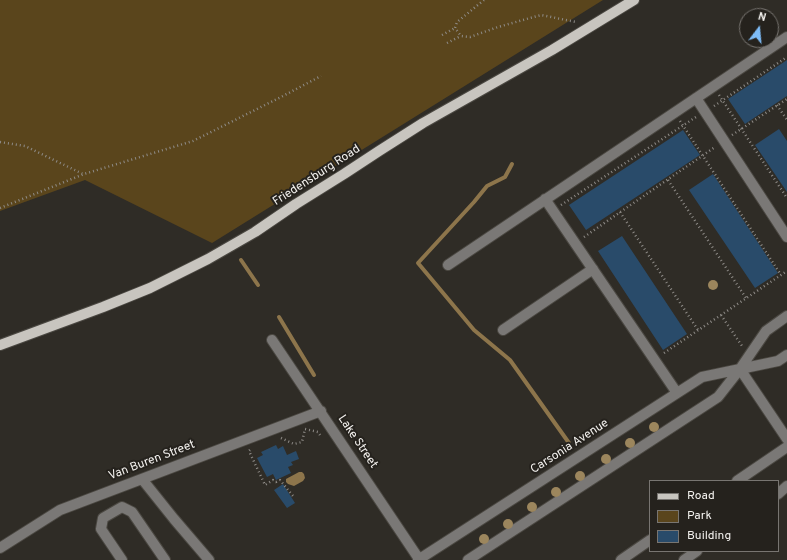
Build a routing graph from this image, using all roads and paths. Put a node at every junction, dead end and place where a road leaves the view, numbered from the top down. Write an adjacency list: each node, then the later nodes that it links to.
1 (484, 0): 4 (path)
2 (634, 0): 3 (main road, Friedensburg Road)
3 (595, 25): 6 (path); 44 (main road, Friedensburg Road)
4 (455, 28): 5 (path); 6 (path)
5 (442, 35)
6 (461, 36): 8 (path)
7 (787, 37): 11 (street)
8 (447, 43)
9 (787, 57): 14 (path)
10 (321, 76): 24 (path)
11 (713, 86): 12 (street); 14 (path)
12 (696, 98): 16 (street); 17 (street)
13 (787, 99): 15 (path)
14 (722, 100): 16 (path); 20 (path)
15 (777, 105): 18 (path); 20 (path)
16 (705, 112): 19 (path); 21 (street)
17 (674, 113): 19 (path); 27 (street)
18 (787, 120)
19 (683, 126): 23 (path); 28 (path)
20 (741, 129): 21 (path); 26 (path)
21 (724, 141): 23 (path); 31 (street)
22 (0, 142): 24 (path)
23 (702, 156): 25 (path); 36 (path)
24 (84, 174): 29 (path)
25 (668, 180): 30 (path); 37 (path)
26 (787, 198)
27 (545, 200): 32 (street); 33 (street)
28 (561, 205)
29 (0, 208)
30 (620, 212): 32 (path); 41 (path)
31 (787, 237)
32 (575, 243): 34 (street)
33 (448, 265)
34 (593, 269): 40 (street); 48 (street)
35 (787, 271): 36 (path)
36 (781, 275): 37 (path)
37 (746, 298): 38 (path)
38 (721, 315): 41 (path); 42 (path)
39 (787, 316): 47 (street)
40 (503, 330)
41 (698, 330): 45 (path)
42 (736, 338)
43 (272, 340): 49 (street, Lake Street)
44 (0, 345)
45 (660, 355)
46 (787, 355): 47 (street, Carsonia Avenue)
47 (740, 369): 48 (street, Carsonia Avenue); 52 (street); 67 (street)
48 (678, 393): 66 (street, Carsonia Avenue)
49 (321, 411): 55 (street, Van Buren Street); 66 (street, Lake Street)
50 (279, 438): 51 (path)
51 (322, 438)
52 (787, 439)
53 (787, 447): 56 (street)
54 (256, 448): 59 (path)
55 (142, 479): 61 (street, Van Buren Street); 65 (street)
56 (738, 480)
57 (787, 486): 58 (street)
58 (779, 493)
59 (293, 496)
60 (649, 541): 68 (street)
61 (0, 548)
62 (696, 552): 69 (street)
63 (122, 560): 64 (street)
64 (166, 560)
65 (209, 560)
66 (419, 560)
67 (468, 560)
68 (621, 560)
69 (684, 560)

